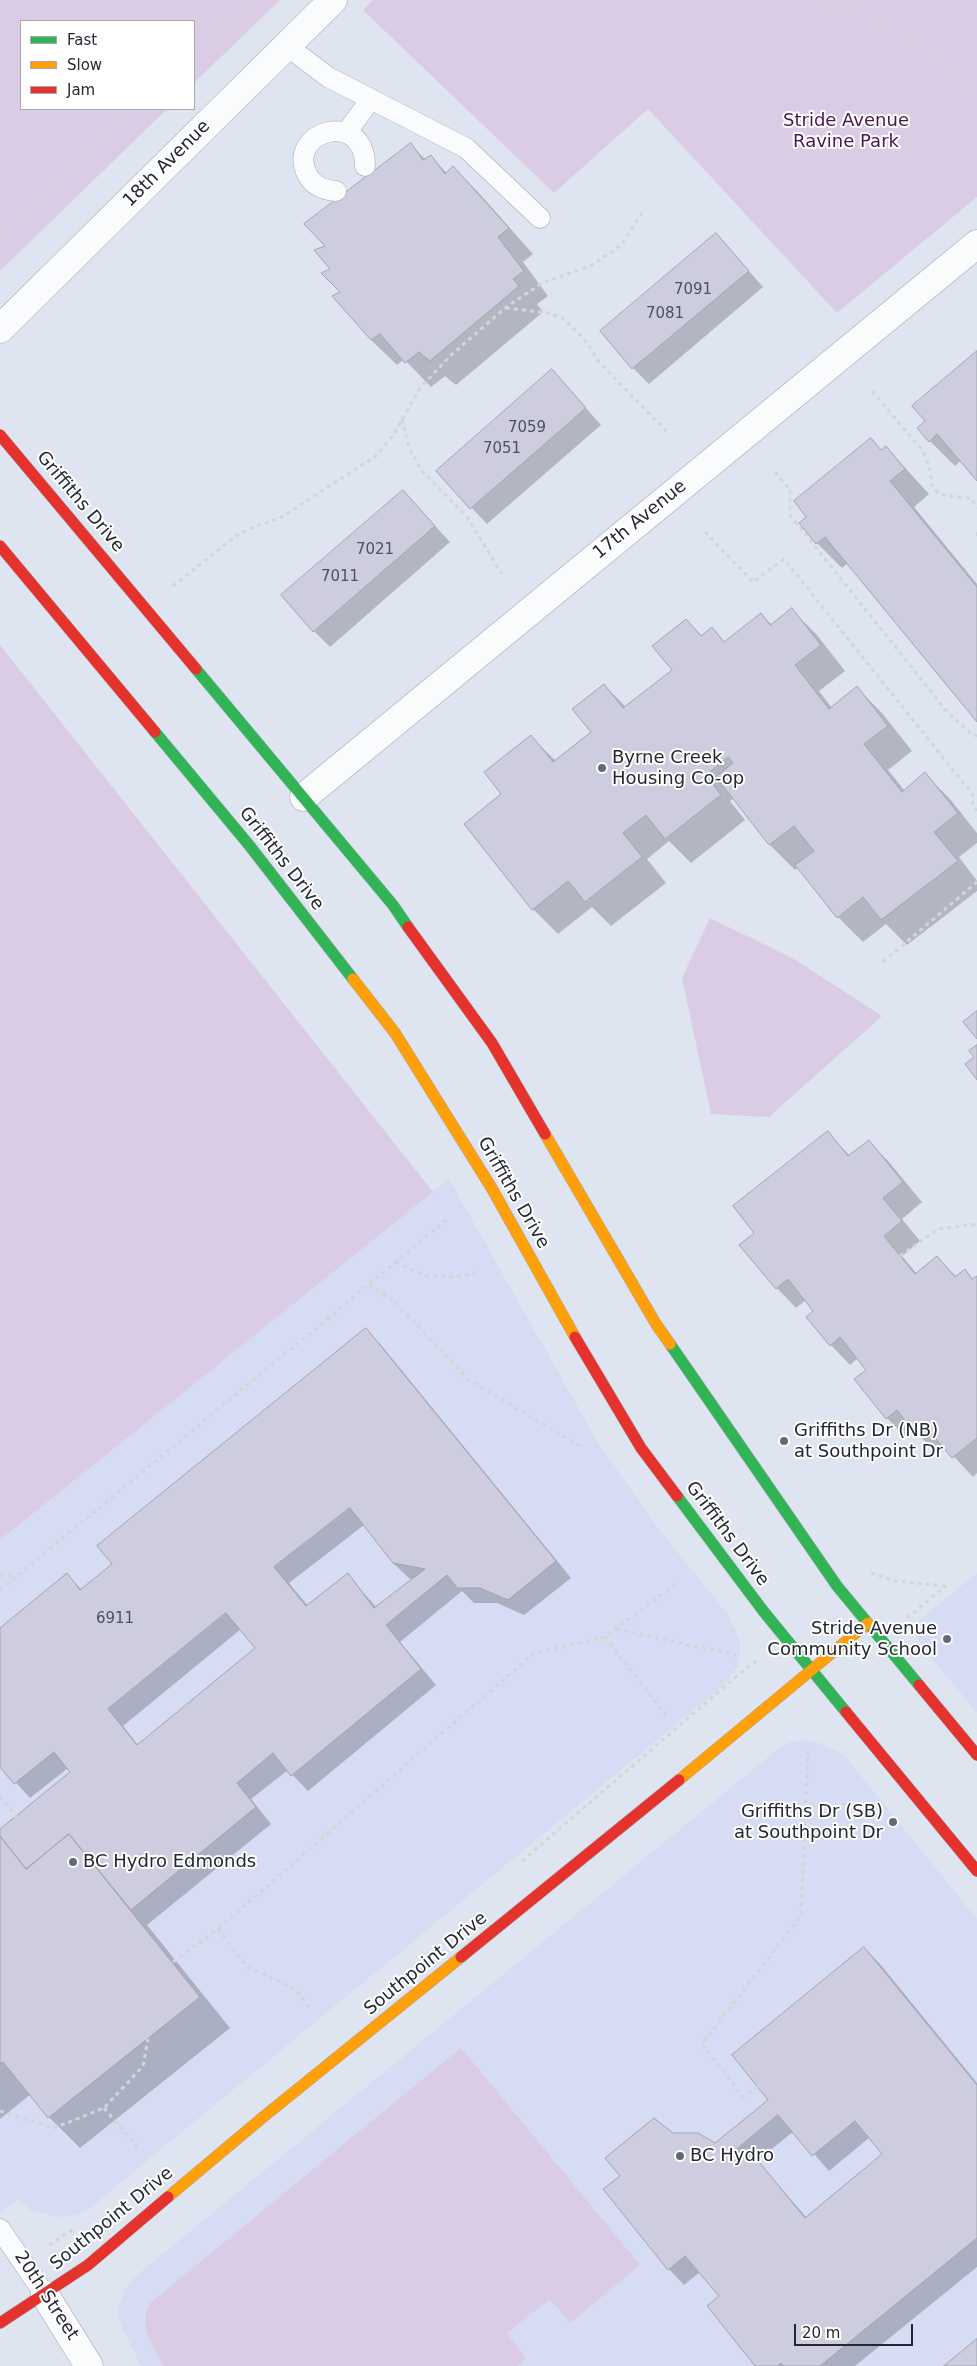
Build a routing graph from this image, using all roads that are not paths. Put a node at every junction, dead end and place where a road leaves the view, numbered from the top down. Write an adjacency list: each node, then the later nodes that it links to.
1 (333, 0): 2 (street, 18th Avenue)
2 (287, 46): 3 (lane); 9 (street, 18th Avenue)
3 (370, 99): 4 (lane); 7 (lane)
4 (346, 133): 5 (lane); 6 (lane)
5 (364, 166)
6 (336, 191)
7 (540, 218)
8 (977, 244): 12 (street, 17th Avenue)
9 (0, 329)
10 (0, 435): 12 (main road, Griffiths Drive)
11 (0, 546): 14 (main road, Griffiths Drive)
12 (304, 797): 13 (main road, Griffiths Drive)
13 (868, 1623): 14 (main road, Southpoint Drive); 15 (main road, Griffiths Drive)
14 (811, 1670): 16 (main road, Griffiths Drive); 18 (main road, Southpoint Drive)
15 (977, 1755)
16 (977, 1871)
17 (0, 2229): 18 (lane, 20th Street)
18 (45, 2294): 19 (main road, Southpoint Drive); 20 (street, 20th Street)
19 (0, 2323)
20 (89, 2366)

